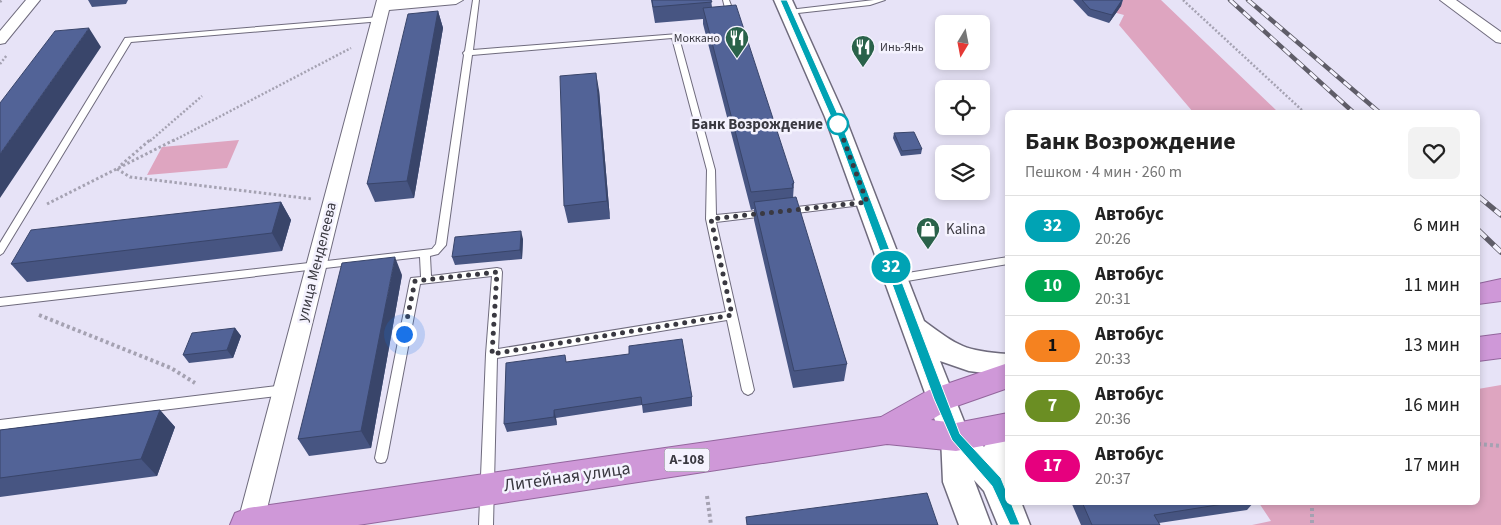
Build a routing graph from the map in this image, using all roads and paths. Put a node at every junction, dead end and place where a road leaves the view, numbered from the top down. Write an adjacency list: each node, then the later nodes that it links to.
1 (33, 0): 12 (street)
2 (456, 0): 10 (street)
3 (476, 0): 14 (lane)
4 (726, 0): 11 (lane)
5 (882, 0): 8 (lane)
6 (1183, 0): 16 (path)
7 (1447, 0): 13 (street)
8 (869, 2): 9 (lane)
9 (786, 6): 19 (street)
10 (380, 15): 17 (path); 20 (lane); 25 (street, улица Менделеева)
11 (731, 16)
12 (3, 33)
13 (1501, 39)
14 (467, 53): 21 (lane); 23 (lane)
15 (202, 96): 17 (path)
16 (1302, 110)
17 (116, 169): 18 (path); 20 (path)
18 (313, 199)
19 (867, 202): 21 (lane); 26 (street)
20 (20, 218): 22 (lane)
21 (711, 219): 31 (lane)
22 (0, 251)
23 (425, 254): 25 (lane); 27 (lane)
24 (1005, 261): 26 (lane)
25 (316, 265): 30 (lane); 38 (street, улица Менделеева)
26 (896, 279): 32 (street)
27 (426, 280): 35 (lane); 49 (lane)
28 (1501, 290): 29 (highway)
29 (1480, 294)
30 (2, 302): 40 (path)
31 (732, 315): 35 (lane); 39 (lane)
32 (914, 327): 36 (street); 41 (street)
33 (1501, 346): 34 (highway)
34 (1480, 349)
35 (492, 354): 51 (lane)
36 (1005, 365)
37 (1005, 376): 41 (highway, Литейная улица / А-108)
38 (285, 390): 40 (lane); 56 (street, улица Менделеева)
39 (748, 390)
40 (219, 398): 42 (lane)
41 (940, 399): 44 (highway, Литейная улица / А-108); 45 (street)
42 (0, 425)
43 (1005, 428): 45 (highway, Литейная улица / А-108)
44 (887, 430): 45 (highway, Литейная улица / А-108); 51 (highway, Литейная улица / А-108)
45 (956, 437): 50 (street); 59 (street)
46 (1005, 441): 50 (street)
47 (1480, 444): 48 (path)
48 (1501, 446)
49 (381, 458)
50 (996, 482): 53 (street)
51 (487, 489): 56 (highway, Литейная улица / А-108); 57 (lane)
52 (707, 496): 58 (path)
53 (1005, 504)
54 (1006, 505): 60 (street)
55 (1312, 505): 61 (path)
56 (249, 525)
57 (486, 525)
58 (711, 525)
59 (975, 525)
60 (1014, 525)
61 (1312, 525)

